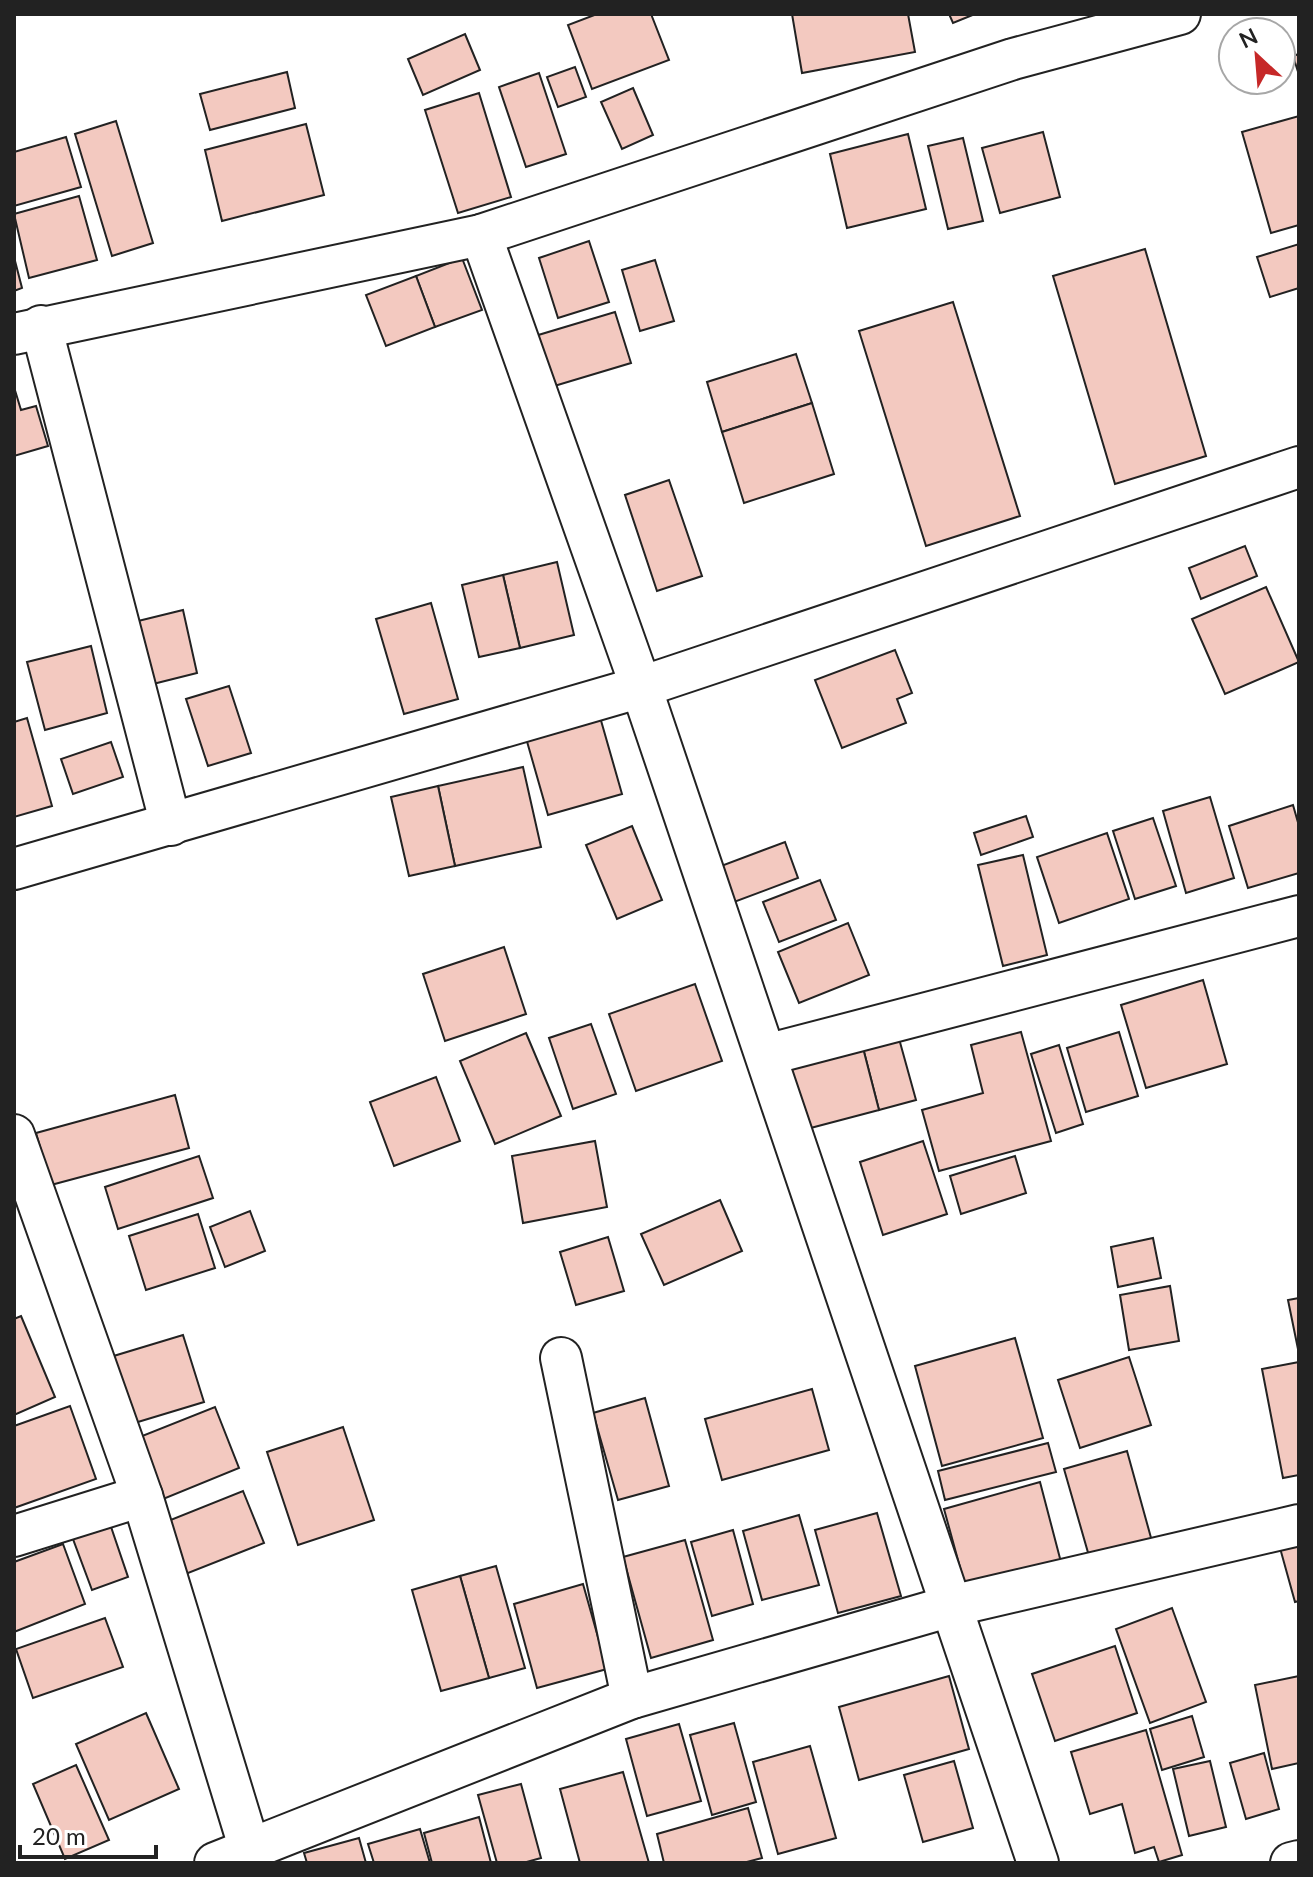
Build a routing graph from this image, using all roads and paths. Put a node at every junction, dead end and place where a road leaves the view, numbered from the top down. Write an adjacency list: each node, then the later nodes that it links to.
1 (1180, 14): 2 (street)
2 (481, 235): 3 (street); 5 (street)
3 (27, 330): 6 (street)
4 (1299, 467): 5 (street)
5 (641, 687): 6 (street); 9 (street)
6 (171, 825): 7 (street)
7 (14, 869)
8 (1299, 916): 9 (street)
9 (766, 1055): 15 (street)
10 (14, 1135): 12 (street)
11 (561, 1358): 16 (street)
12 (142, 1496): 14 (street); 17 (street)
13 (1299, 1525): 15 (street)
14 (14, 1536)
15 (951, 1606): 16 (street); 19 (street)
16 (632, 1698): 17 (street)
17 (240, 1859)
18 (1299, 1861): 20 (street)
19 (1038, 1863)
20 (1291, 1863)

